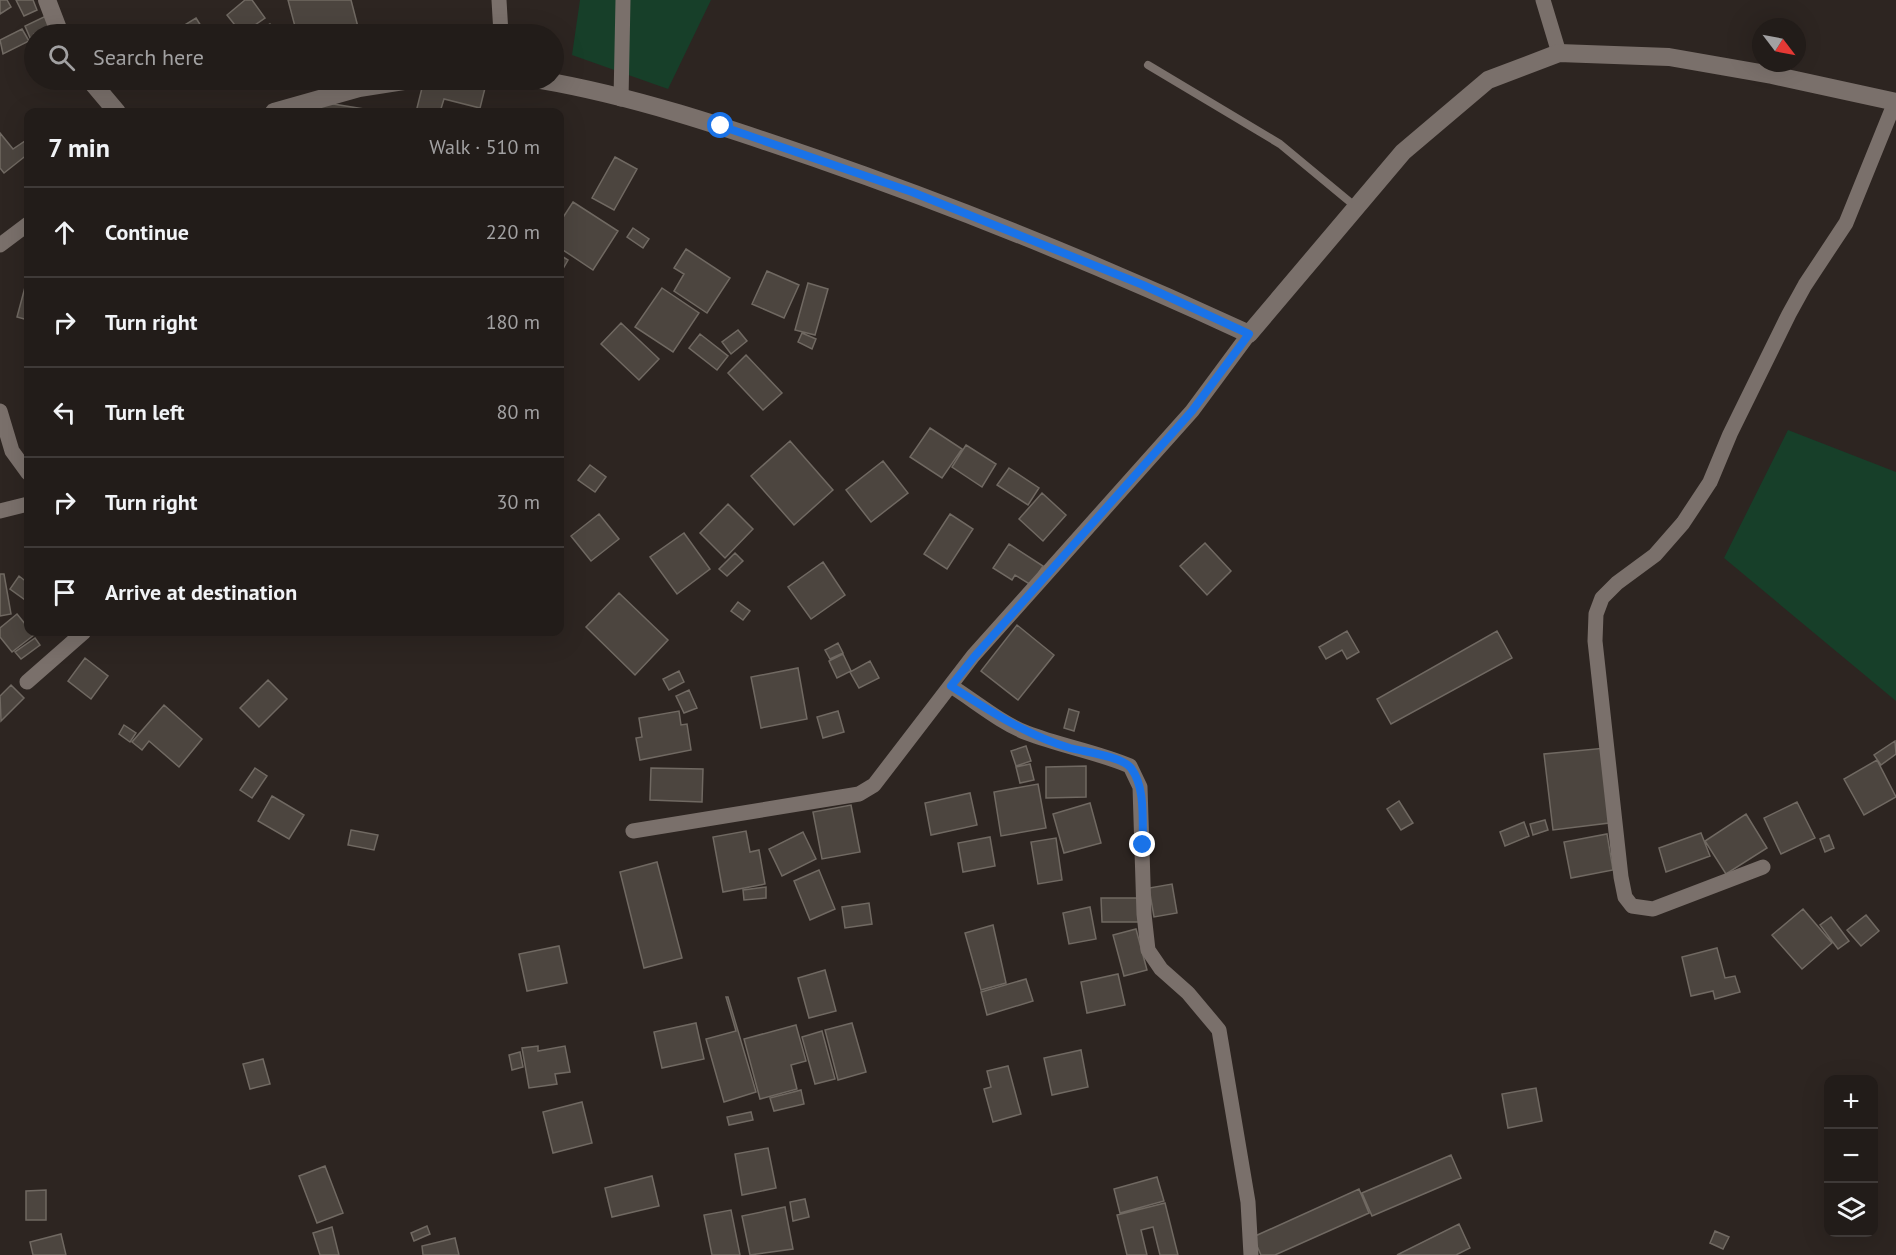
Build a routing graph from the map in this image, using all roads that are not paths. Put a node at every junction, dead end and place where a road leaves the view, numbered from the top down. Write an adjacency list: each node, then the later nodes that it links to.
1 (47, 0): 5 (street)
2 (499, 0): 6 (street)
3 (624, 0): 12 (street)
4 (1543, 0): 7 (street)
5 (56, 24)
6 (500, 24)
7 (1559, 53): 13 (street); 16 (street)
8 (1148, 65): 16 (lane)
9 (564, 86): 12 (street)
10 (98, 90): 14 (street)
11 (352, 90): 15 (street)
12 (621, 99): 19 (street)
13 (1896, 102): 28 (street)
14 (114, 108)
15 (288, 108)
16 (1356, 207): 19 (street)
17 (24, 227): 18 (street)
18 (0, 245)
19 (1249, 334): 26 (street)
20 (0, 411): 21 (street)
21 (24, 468)
22 (24, 505): 23 (street)
23 (0, 511)
24 (79, 636): 25 (street)
25 (27, 682)
26 (951, 686): 27 (street); 29 (street)
27 (633, 831)
28 (1763, 867)
29 (1251, 1255)

